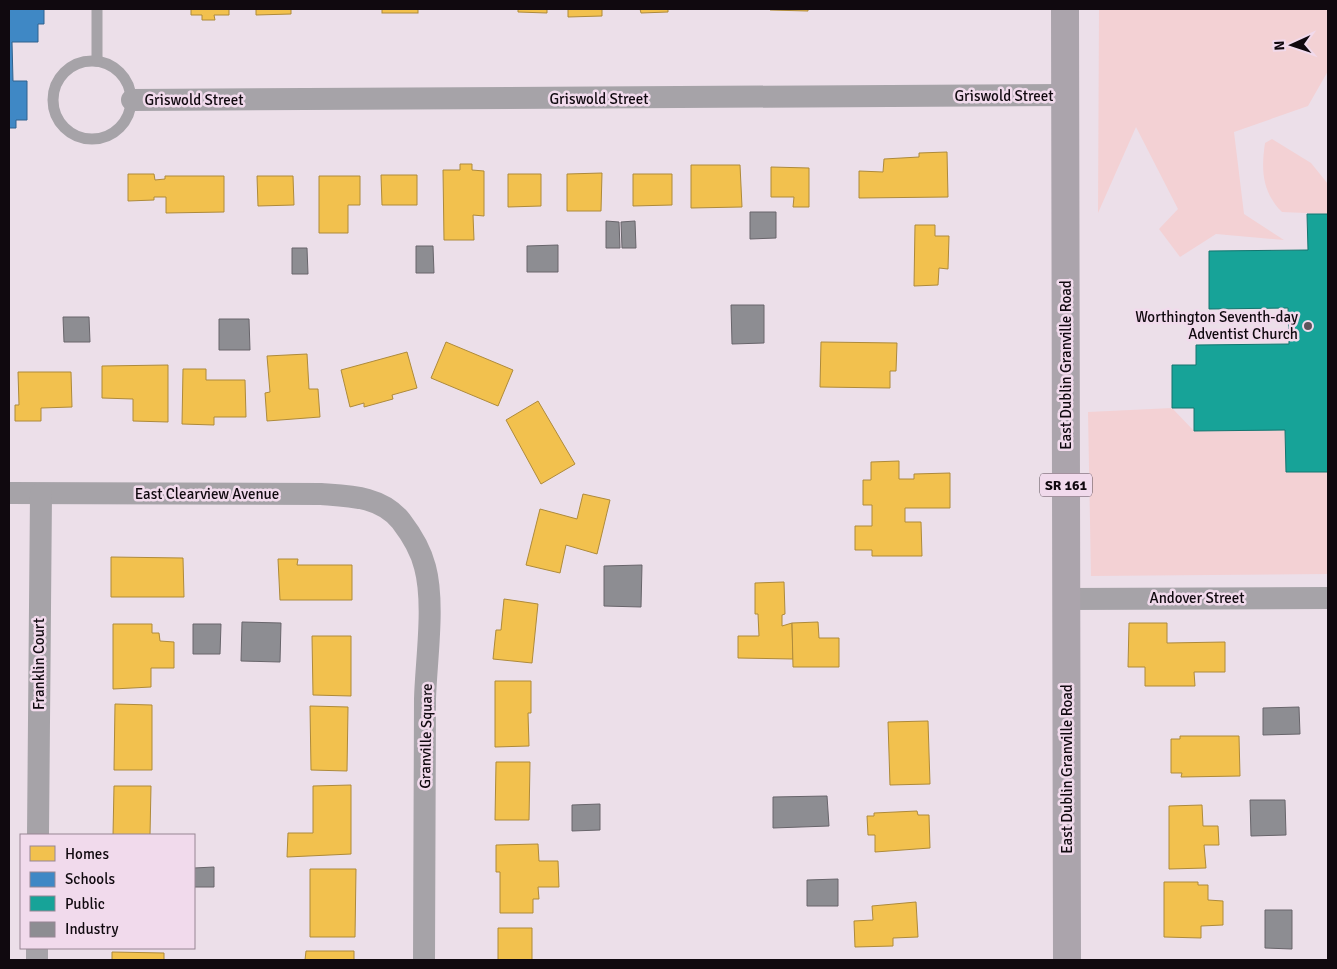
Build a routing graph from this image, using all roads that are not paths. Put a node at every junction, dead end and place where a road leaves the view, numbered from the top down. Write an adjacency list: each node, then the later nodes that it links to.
1 (97, 9): 3 (lane)
2 (1065, 9): 4 (main road, East Dublin Granville Road / SR 161)
3 (97, 61): 5 (lane); 5 (lane)
4 (1066, 95): 5 (street, Griswold Street); 10 (main road, East Dublin Granville Road / SR 161)
5 (132, 100)
6 (9, 493): 7 (street, East Clearview Avenue)
7 (41, 494): 8 (street, East Clearview Avenue); 11 (street, Franklin Court)
8 (400, 519): 12 (street, Granville Square)
9 (1328, 598): 10 (street, Andover Street)
10 (1066, 599): 13 (main road, East Dublin Granville Road / SR 161)
11 (38, 834)
12 (424, 960)
13 (1067, 960)

